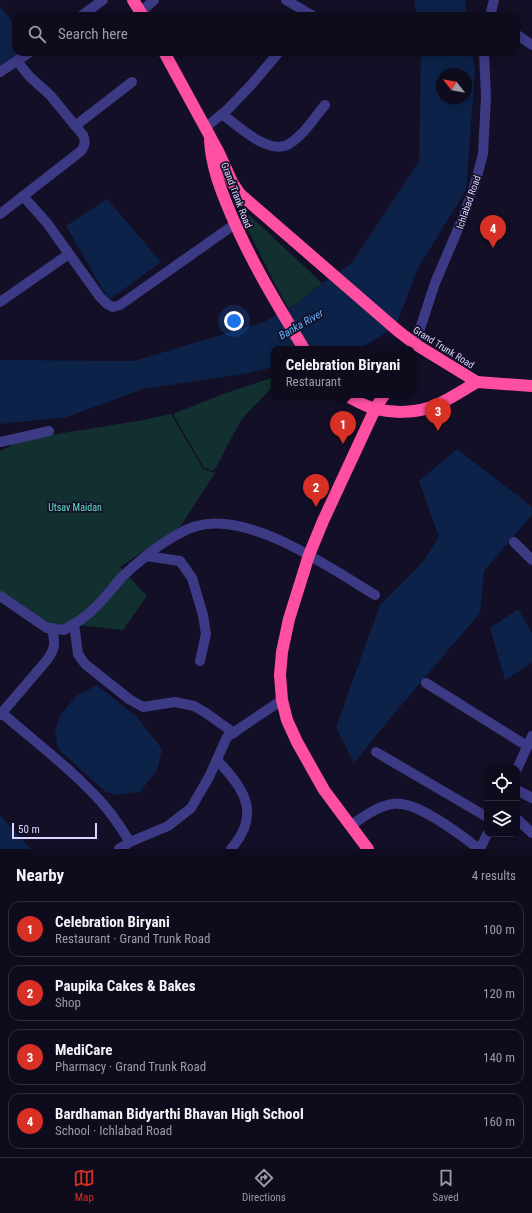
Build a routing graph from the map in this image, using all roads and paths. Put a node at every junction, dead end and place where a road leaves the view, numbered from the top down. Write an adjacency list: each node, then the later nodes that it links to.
1 (103, 0): 6 (street)
2 (133, 0): 7 (highway)
3 (154, 0): 8 (street)
4 (286, 0): 9 (street)
5 (494, 0): 10 (street)
6 (86, 12)
7 (141, 12)
8 (144, 12)
9 (306, 12)
10 (492, 12)
11 (520, 37): 12 (street)
12 (532, 45)
13 (24, 56): 17 (street)
14 (166, 56): 23 (highway)
15 (275, 56): 21 (street)
16 (484, 56): 32 (street, Ichlabad Road)
17 (17, 61): 18 (street); 22 (street)
18 (0, 72)
19 (132, 82): 22 (street)
20 (325, 105): 21 (street)
21 (222, 114): 23 (street)
22 (75, 126): 24 (street)
23 (207, 132): 26 (highway, Grand Trank Road); 29 (highway, Grand Trank Road)
24 (24, 196): 25 (street); 27 (street)
25 (0, 214)
26 (235, 224): 27 (street); 30 (highway, Grand Trank Road)
27 (70, 254): 28 (street)
28 (0, 302)
29 (398, 331): 31 (highway, Grand Trunk Road)
30 (302, 346)
31 (413, 346)
32 (414, 346)
33 (415, 348): 34 (highway, Grand Trunk Road)
34 (477, 382): 35 (highway, Grand Trunk Road); 38 (highway, Grand Trunk Road)
35 (532, 386)
36 (351, 398): 38 (highway, Grand Trunk Road)
37 (382, 398): 38 (highway)
38 (375, 409): 42 (highway)
39 (49, 430): 40 (street)
40 (0, 442)
41 (514, 542): 44 (street)
42 (309, 555): 43 (street); 45 (street); 51 (highway)
43 (146, 556): 47 (street); 49 (street)
44 (532, 560)
45 (375, 595)
46 (0, 596): 48 (street)
47 (74, 624): 48 (street); 53 (street)
48 (52, 628): 52 (street)
49 (200, 661)
50 (426, 683): 55 (street)
51 (282, 700): 53 (street); 63 (highway)
52 (1, 714): 66 (street)
53 (234, 733): 57 (street)
54 (532, 736): 55 (street)
55 (527, 746): 58 (street)
56 (376, 752): 61 (street)
57 (217, 760): 66 (street); 68 (street)
58 (519, 765)
59 (520, 792): 60 (street)
60 (532, 798)
61 (484, 815)
62 (520, 822): 64 (street)
63 (350, 826): 69 (highway); 70 (street)
64 (532, 833)
65 (485, 837): 70 (street)
66 (130, 842): 67 (street)
67 (119, 849)
68 (231, 849)
69 (368, 849)
70 (479, 849)

